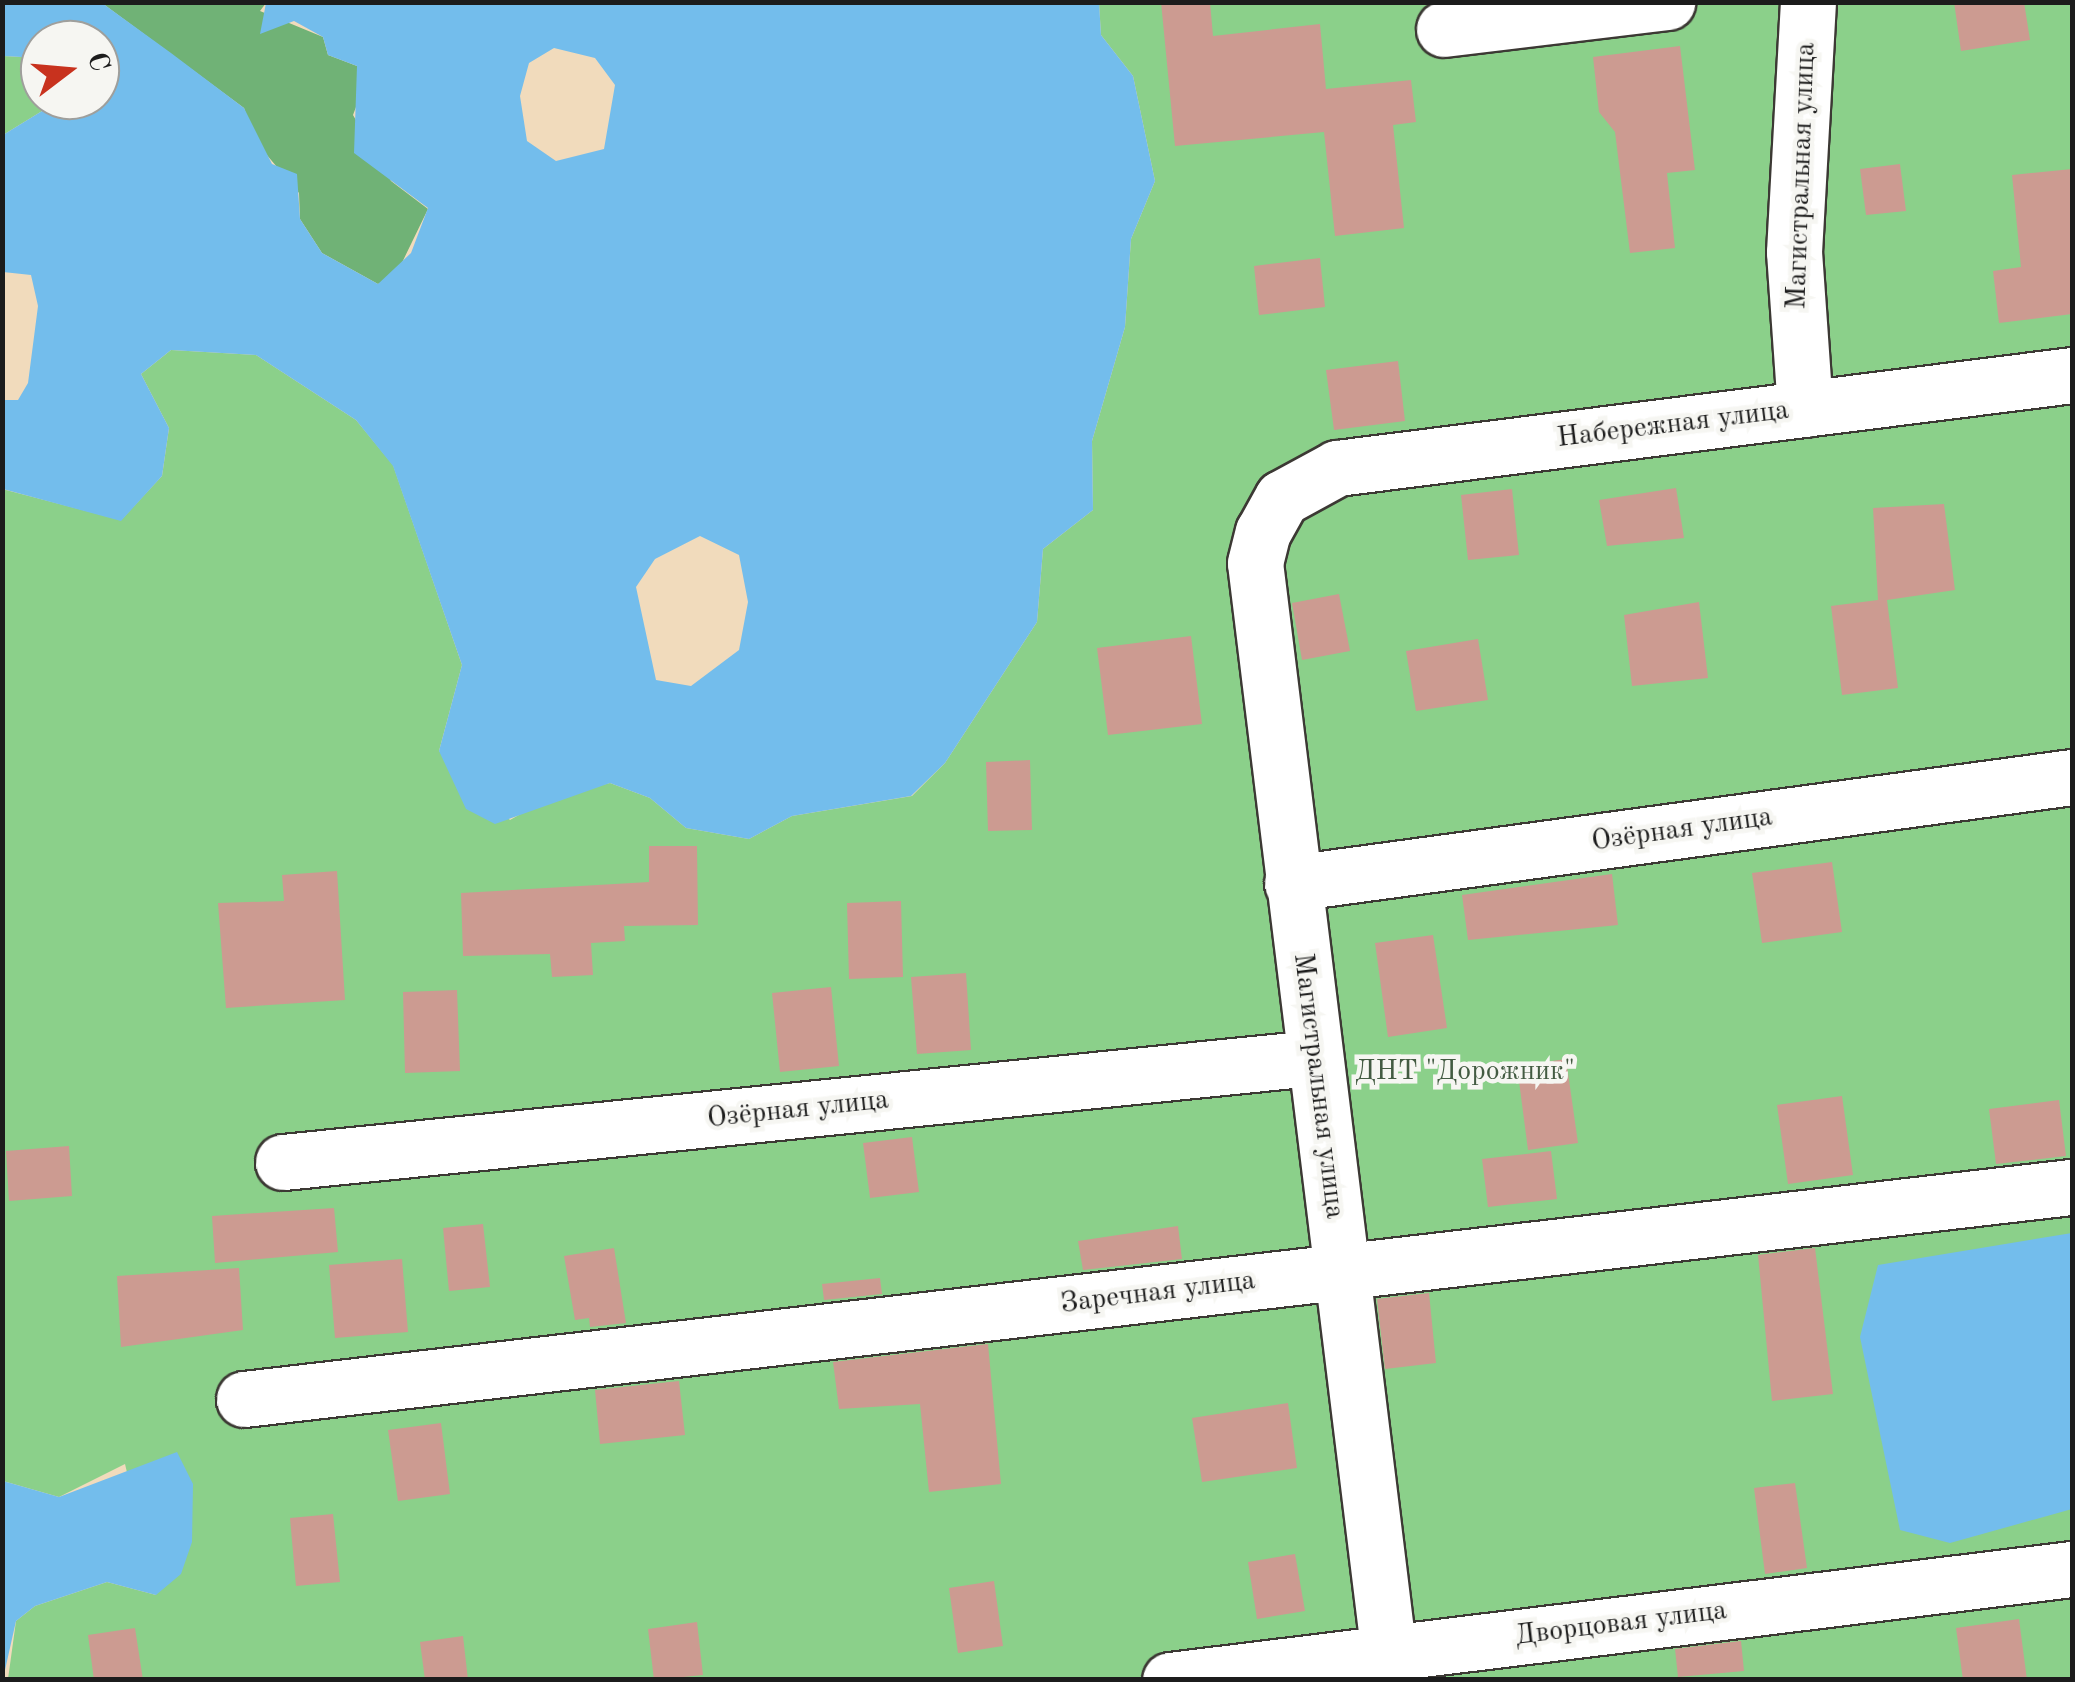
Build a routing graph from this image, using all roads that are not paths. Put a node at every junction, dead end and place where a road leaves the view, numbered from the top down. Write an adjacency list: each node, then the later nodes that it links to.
1 (1667, 2): 3 (street)
2 (1808, 2): 5 (street, Магистральная улица)
3 (1444, 29)
4 (2072, 375): 5 (street, Набережная улица)
5 (1805, 408): 6 (street, Набережная улица)
6 (1282, 498): 8 (street, Магистральная улица)
7 (2072, 777): 8 (street, Озёрная улица)
8 (1292, 883): 9 (street, Магистральная улица)
9 (1313, 1058): 10 (street, Озёрная улица); 12 (street, Магистральная улица)
10 (283, 1162)
11 (2072, 1187): 12 (street, Заречная улица)
12 (1342, 1272): 13 (street, Заречная улица); 15 (street, Магистральная улица)
13 (244, 1399)
14 (2072, 1569): 15 (street, Дворцовая улица)
15 (1390, 1666): 16 (street, Дворцовая улица)
16 (1170, 1680)

